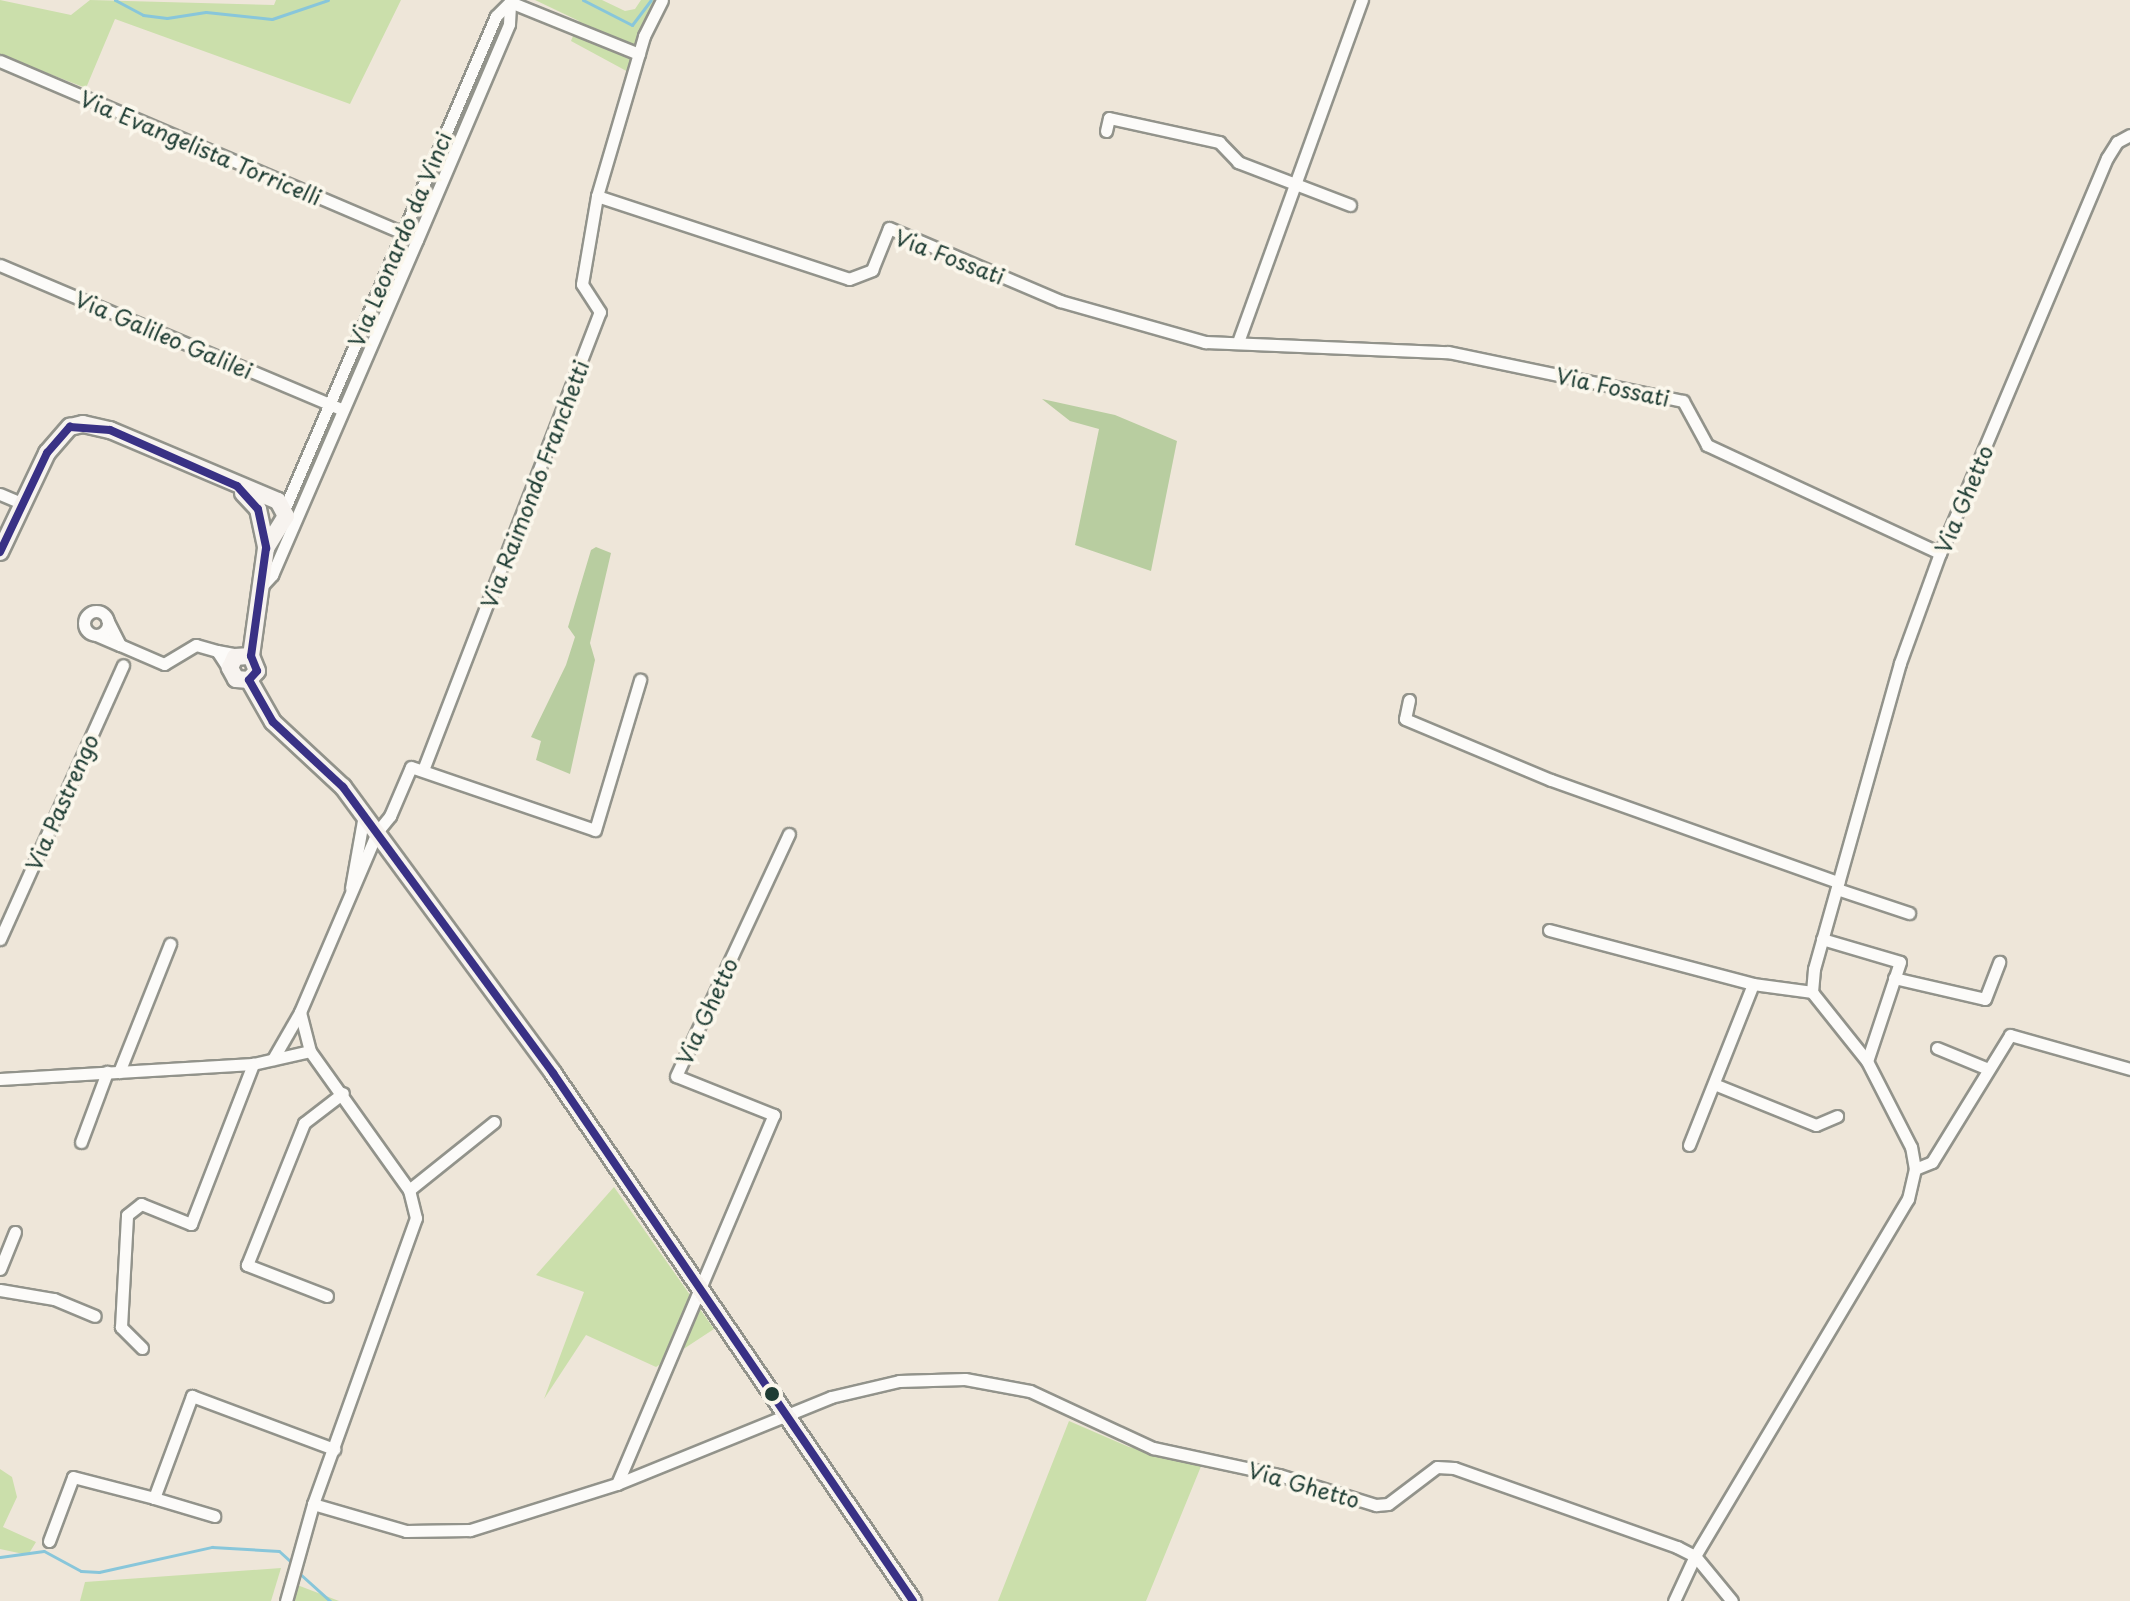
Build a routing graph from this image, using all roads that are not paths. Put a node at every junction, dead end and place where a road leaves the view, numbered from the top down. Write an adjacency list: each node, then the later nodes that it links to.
1 (662, 0): 4 (street)
2 (1362, 0): 8 (street)
3 (510, 2): 4 (street); 11 (street, Via Leonardo da Vinci); 12 (street)
4 (639, 54): 9 (street)
5 (0, 61): 11 (street, Via Evangelista Torricelli)
6 (1106, 131): 8 (street)
7 (2130, 135): 21 (street, Via Ghetto)
8 (1294, 187): 10 (street); 14 (street)
9 (597, 196): 14 (street, Via Fossati); 33 (street, Via Raimondo Franchetti)
10 (1350, 205)
11 (402, 233): 12 (street, Via Evangelista Torricelli); 15 (street, Via Leonardo da Vinci)
12 (417, 240): 16 (street)
13 (0, 265): 15 (street, Via Galileo Galilei)
14 (1238, 342): 21 (street, Via Fossati)
15 (327, 404): 16 (street, Via Galileo Galilei); 19 (street, Via Leonardo da Vinci)
16 (343, 410): 22 (street)
17 (0, 494): 18 (street)
18 (23, 504): 19 (main road); 20 (main road)
19 (271, 511): 22 (main road)
20 (0, 552)
21 (1940, 553): 37 (street, Via Ghetto)
22 (258, 589): 27 (main road)
23 (107, 620): 24 (street); 24 (street); 25 (street)
24 (96, 635): 25 (street)
25 (120, 645): 26 (street)
26 (217, 651): 27 (street); 29 (street)
27 (245, 655): 29 (main road); 30 (main road)
28 (123, 665): 41 (street, Via Pastrengo)
29 (232, 674): 30 (main road)
30 (249, 680): 34 (main road)
31 (640, 680): 33 (street)
32 (1409, 700): 37 (street)
33 (423, 770): 35 (street, Via Raimondo Franchetti)
34 (364, 815): 35 (main road); 38 (street)
35 (377, 832): 38 (street); 68 (main road)
36 (789, 834): 68 (street, Via Ghetto)
37 (1838, 886): 39 (street); 42 (street, Via Ghetto)
38 (351, 896): 48 (street)
39 (1909, 913)
40 (1549, 930): 46 (street)
41 (0, 939)
42 (1822, 939): 45 (street); 47 (street, Via Ghetto)
43 (170, 944): 56 (street)
44 (1999, 962): 45 (street)
45 (1894, 978): 52 (street)
46 (1753, 984): 47 (street); 58 (street)
47 (1812, 992): 52 (street)
48 (300, 1012): 50 (street); 51 (street)
49 (1937, 1048): 54 (street)
50 (310, 1051): 51 (street); 59 (street)
51 (273, 1059): 53 (street)
52 (1867, 1061): 64 (street)
53 (253, 1064): 56 (street); 72 (street)
54 (1988, 1069): 55 (street); 64 (street)
55 (2130, 1069)
56 (113, 1072): 57 (street); 62 (street)
57 (0, 1079)
58 (1714, 1084): 60 (street); 63 (street)
59 (343, 1093): 65 (street); 70 (street)
60 (1837, 1116)
61 (494, 1122): 65 (street)
62 (81, 1142)
63 (1689, 1145)
64 (1915, 1169): 80 (street)
65 (409, 1190): 74 (street)
66 (15, 1232): 67 (street)
67 (0, 1269)
68 (701, 1289): 73 (main road); 75 (street, Via Ghetto)
69 (0, 1290): 71 (street)
70 (327, 1296)
71 (95, 1316)
72 (142, 1348)
73 (788, 1414): 75 (street, Via Ghetto); 80 (street, Via Ghetto); 82 (main road)
74 (334, 1449): 76 (street); 77 (street)
75 (617, 1484): 77 (street, Via Ghetto)
76 (154, 1498): 78 (street); 79 (street)
77 (313, 1504): 81 (street)
78 (214, 1516)
79 (49, 1541)
80 (1695, 1556): 83 (street); 84 (street)
81 (286, 1601)
82 (913, 1601)
83 (1674, 1601)
84 (1732, 1601)

